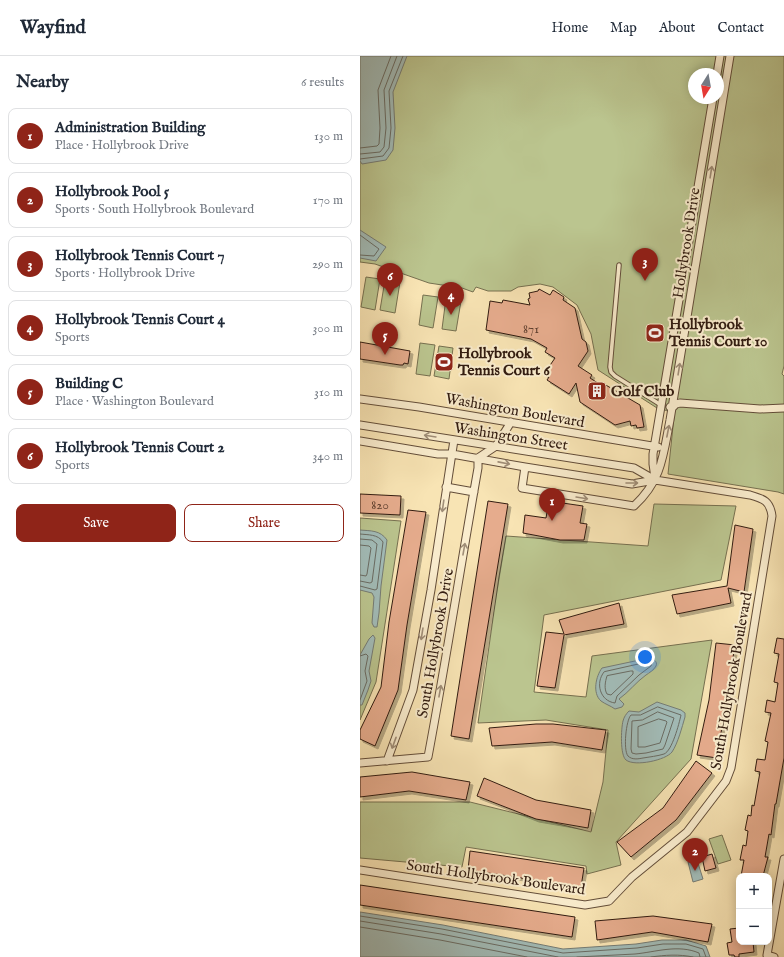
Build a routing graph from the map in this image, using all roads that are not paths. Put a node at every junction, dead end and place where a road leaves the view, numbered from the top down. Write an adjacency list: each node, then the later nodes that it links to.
1 (720, 56): 3 (street)
2 (730, 56): 8 (street, Hollybrook Drive, one-way to 2)
3 (718, 68)
4 (712, 104): 7 (street, Hollybrook Drive)
5 (619, 265): 7 (lane)
6 (360, 399): 10 (street, Washington Boulevard)
7 (662, 406): 8 (street); 15 (street, Hollybrook Drive)
8 (672, 408): 9 (street); 16 (street, Hollybrook Drive, one-way to 8)
9 (784, 408)
10 (511, 422): 14 (street); 15 (street, Washington Boulevard)
11 (360, 425): 12 (street, Washington Street, one-way to 11)
12 (454, 440): 14 (street, Washington Street); 17 (street, South Hollybrook Drive)
13 (360, 441): 17 (street, Washington Street)
14 (496, 446): 18 (street); 20 (street, Washington Street)
15 (655, 447): 16 (street, Washington Boulevard); 20 (street, Hollybrook Drive)
16 (665, 448): 20 (street, Hollybrook Drive)
17 (452, 454): 18 (street, Washington Street); 21 (street, South Hollybrook Drive)
18 (478, 458): 19 (street, Washington Street, one-way to 19); 22 (street, South Hollybrook Drive)
19 (525, 467): 20 (street, Washington Street, one-way to 20); 20 (street, Hollybrook Drive, one-way to 20)
20 (655, 480): 23 (street, Washington Street)
21 (446, 487): 22 (street); 24 (street, South Hollybrook Drive, one-way to 24)
22 (474, 492): 24 (street, South Hollybrook Drive, one-way to 22)
23 (768, 504): 27 (street, South Hollybrook Boulevard)
24 (388, 760): 25 (street, South Hollybrook Drive)
25 (360, 763)
26 (784, 859): 28 (street)
27 (360, 870)
28 (770, 956)

